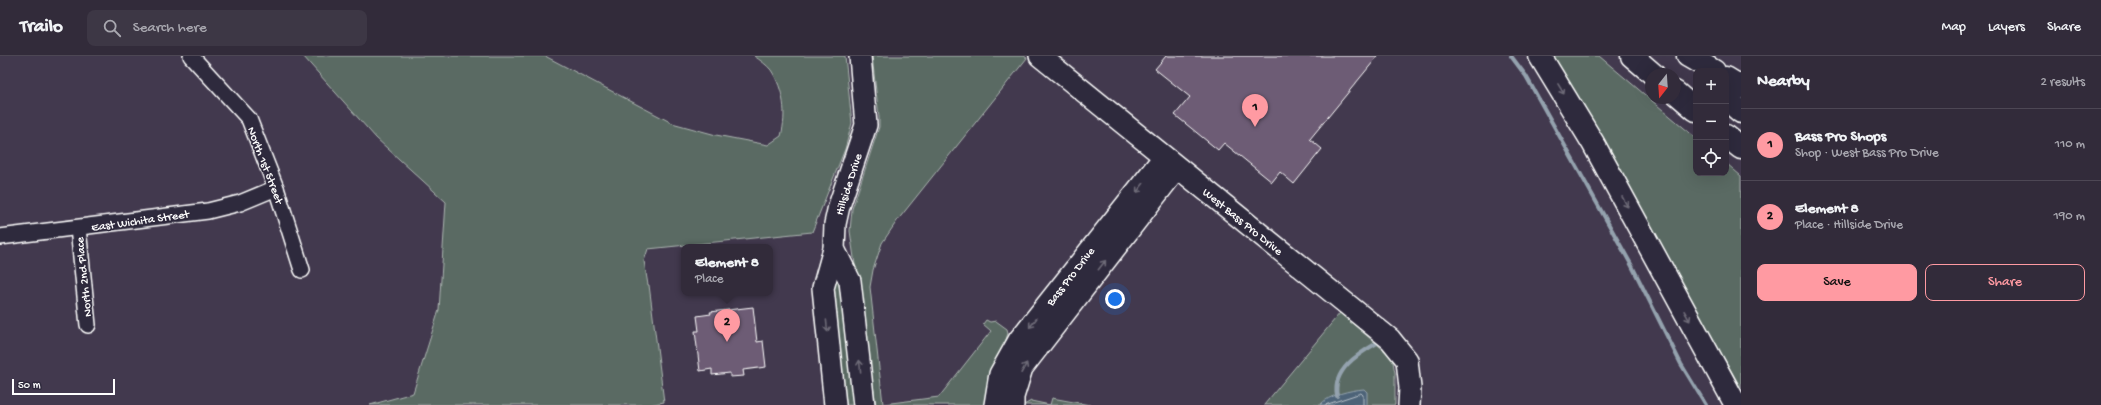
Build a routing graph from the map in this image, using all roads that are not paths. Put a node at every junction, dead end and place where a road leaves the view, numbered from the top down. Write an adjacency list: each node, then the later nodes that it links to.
1 (191, 56): 20 (street, North 1st Street)
2 (860, 56): 23 (street, Hillside Drive)
3 (1040, 56): 19 (street, West Bass Pro Drive)
4 (1540, 56): 31 (highway, one-way to 31)
5 (1632, 56): 8 (highway)
6 (1675, 56): 10 (highway)
7 (1688, 56): 9 (highway)
8 (1646, 68)
9 (1709, 68)
10 (1693, 71)
11 (1729, 80): 12 (highway)
12 (1741, 87)
13 (1681, 97): 15 (highway)
14 (1729, 102): 16 (highway)
15 (1693, 107)
16 (1741, 112)
17 (1729, 138): 18 (highway)
18 (1741, 148)
19 (1171, 163): 28 (street, Bass Pro Drive, one-way to 28); 29 (street, Bass Pro Drive, one-way to 19); 30 (street, West Bass Pro Drive)
20 (276, 188): 21 (street, East Wichita Street); 24 (street, North 1st Street)
21 (78, 228): 22 (street, East Wichita Street); 25 (street, North 2nd Place)
22 (0, 237)
23 (834, 249): 26 (street, one-way to 26); 27 (street, Hillside Drive, one-way to 23)
24 (302, 270)
25 (88, 325)
26 (835, 405)
27 (864, 405)
28 (995, 405)
29 (1013, 405)
30 (1409, 405)
31 (1736, 405)

